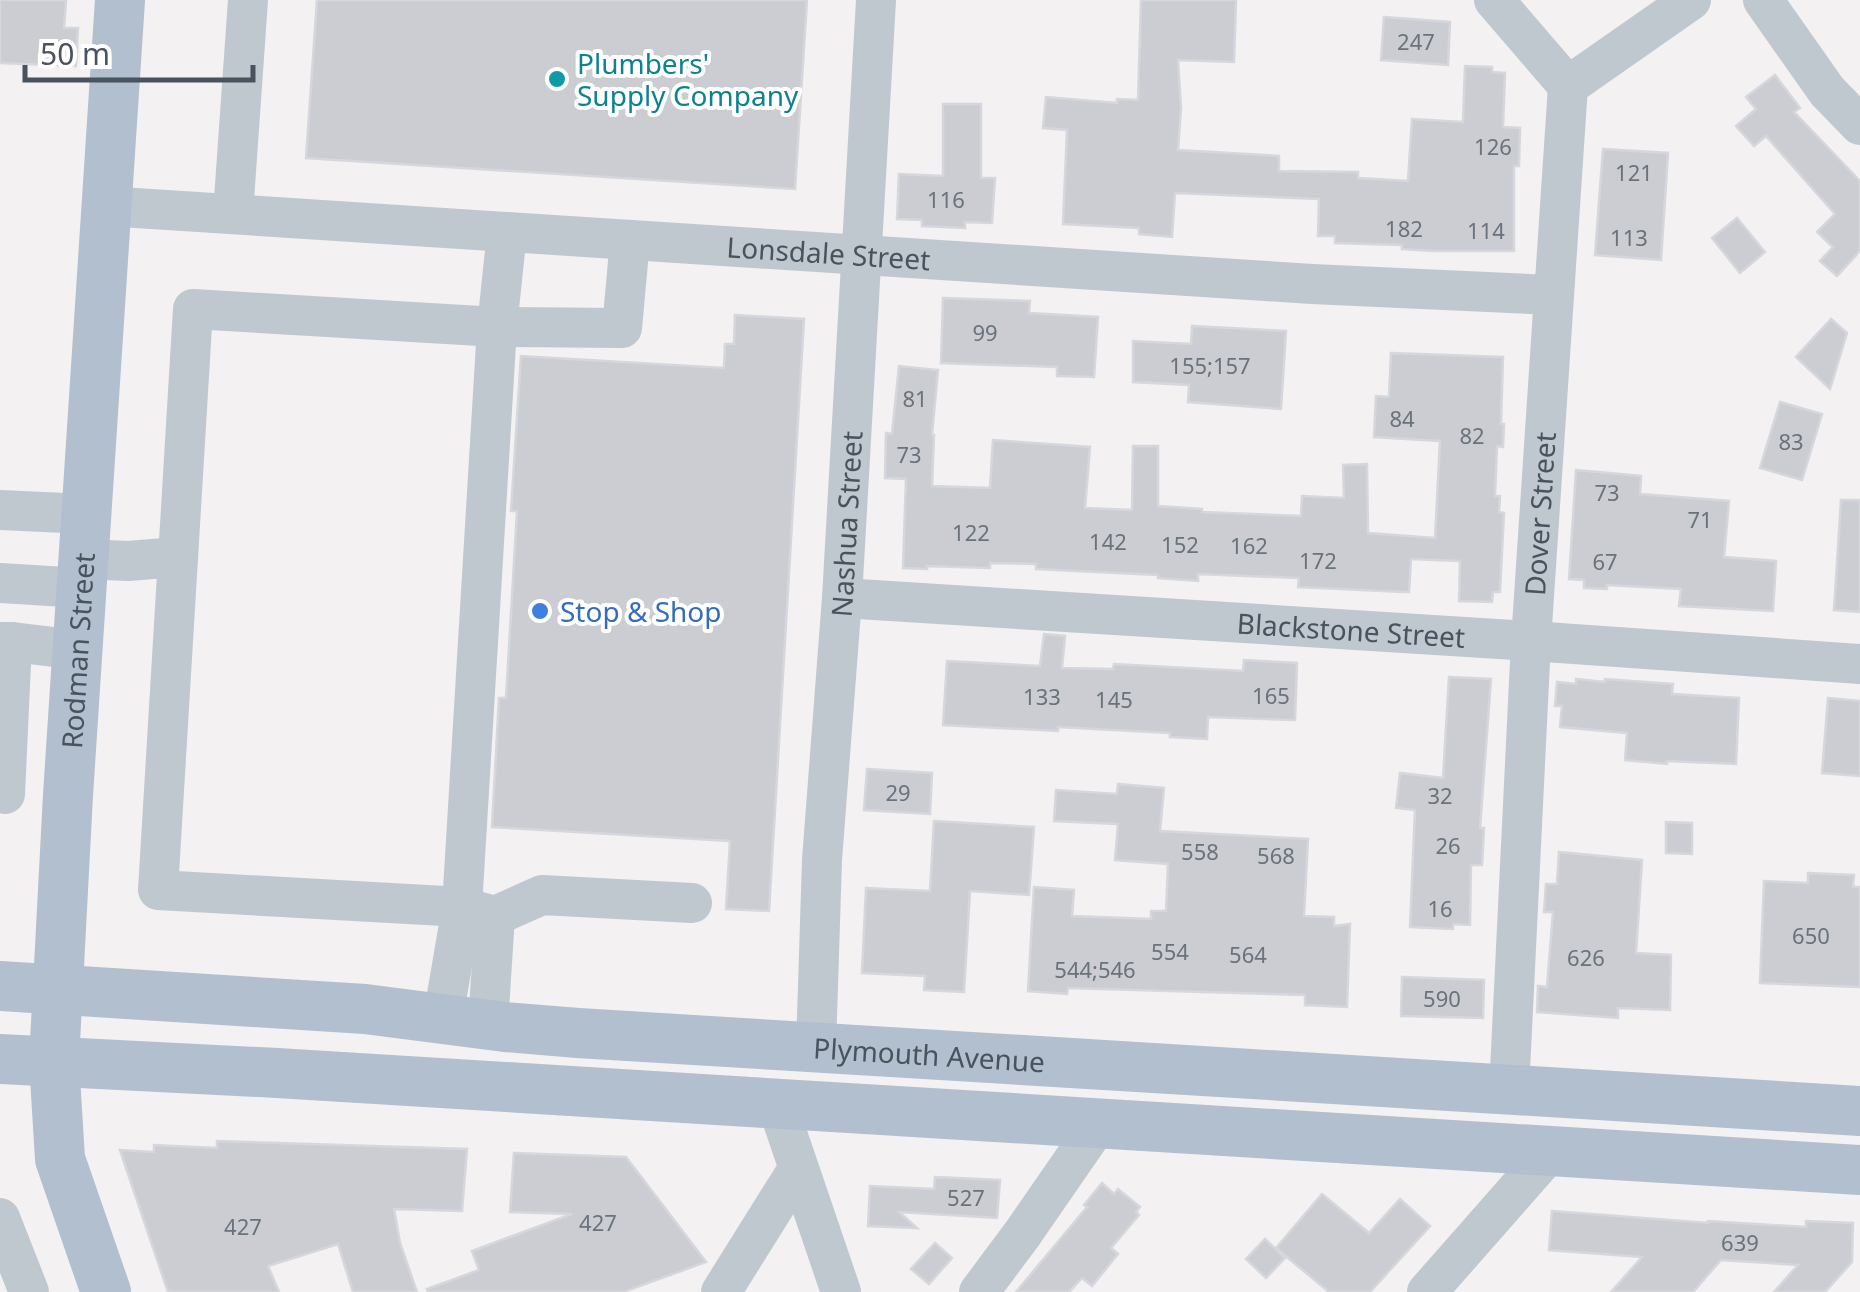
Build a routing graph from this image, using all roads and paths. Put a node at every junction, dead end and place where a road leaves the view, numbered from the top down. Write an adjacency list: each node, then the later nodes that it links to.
1 (120, 0): 9 (main road, Rodman Street)
2 (248, 0): 10 (street)
3 (876, 0): 13 (street, Nashua Street)
4 (1494, 0): 7 (street)
5 (1691, 0): 7 (street)
6 (1762, 0): 8 (street)
7 (1568, 86): 14 (street, Dover Street)
8 (1860, 126)
9 (105, 206): 10 (street, Lonsdale Street); 17 (main road, Rodman Street)
10 (233, 214): 11 (street, Lonsdale Street)
11 (507, 232): 12 (street, Lonsdale Street); 15 (street)
12 (630, 240): 13 (street, Lonsdale Street); 15 (street)
13 (862, 255): 14 (street, Lonsdale Street); 20 (street, Nashua Street)
14 (1554, 295): 21 (street, Dover Street)
15 (497, 327): 18 (street); 28 (street)
16 (0, 510): 17 (street)
17 (84, 554): 18 (street); 19 (street); 23 (main road, Rodman Street)
18 (178, 557): 28 (street)
19 (0, 583)
20 (842, 598): 21 (street, Blackstone Street); 32 (street, Nashua Street)
21 (1531, 640): 24 (street, Blackstone Street); 35 (street, Dover Street)
22 (6, 642): 23 (street); 25 (street)
23 (79, 650): 26 (main road, Rodman Street)
24 (1860, 664)
25 (2, 794): 26 (street)
26 (68, 795): 30 (main road, Rodman Street)
27 (692, 902): 28 (street)
28 (478, 912): 31 (street)
29 (0, 986): 30 (main road, Plymouth Avenue)
30 (56, 990): 31 (main road, Plymouth Avenue); 34 (main road, Rodman Street)
31 (466, 1022): 32 (main road, Plymouth Avenue)
32 (816, 1048): 35 (main road, Plymouth Avenue)
33 (0, 1059): 34 (main road, Plymouth Avenue)
34 (54, 1062): 36 (main road, Plymouth Avenue); 44 (main road, Rodman Street)
35 (1508, 1090): 37 (main road, Plymouth Avenue)
36 (777, 1104): 38 (main road, Plymouth Avenue); 40 (street)
37 (1860, 1111)
38 (1099, 1123): 39 (main road, Plymouth Avenue); 47 (street)
39 (1551, 1150): 41 (main road, Plymouth Avenue); 48 (street)
40 (798, 1169): 45 (street); 46 (street)
41 (1860, 1170)
42 (0, 1218): 43 (street)
43 (28, 1292)
44 (106, 1292)
45 (722, 1292)
46 (841, 1292)
47 (979, 1292)
48 (1427, 1292)

